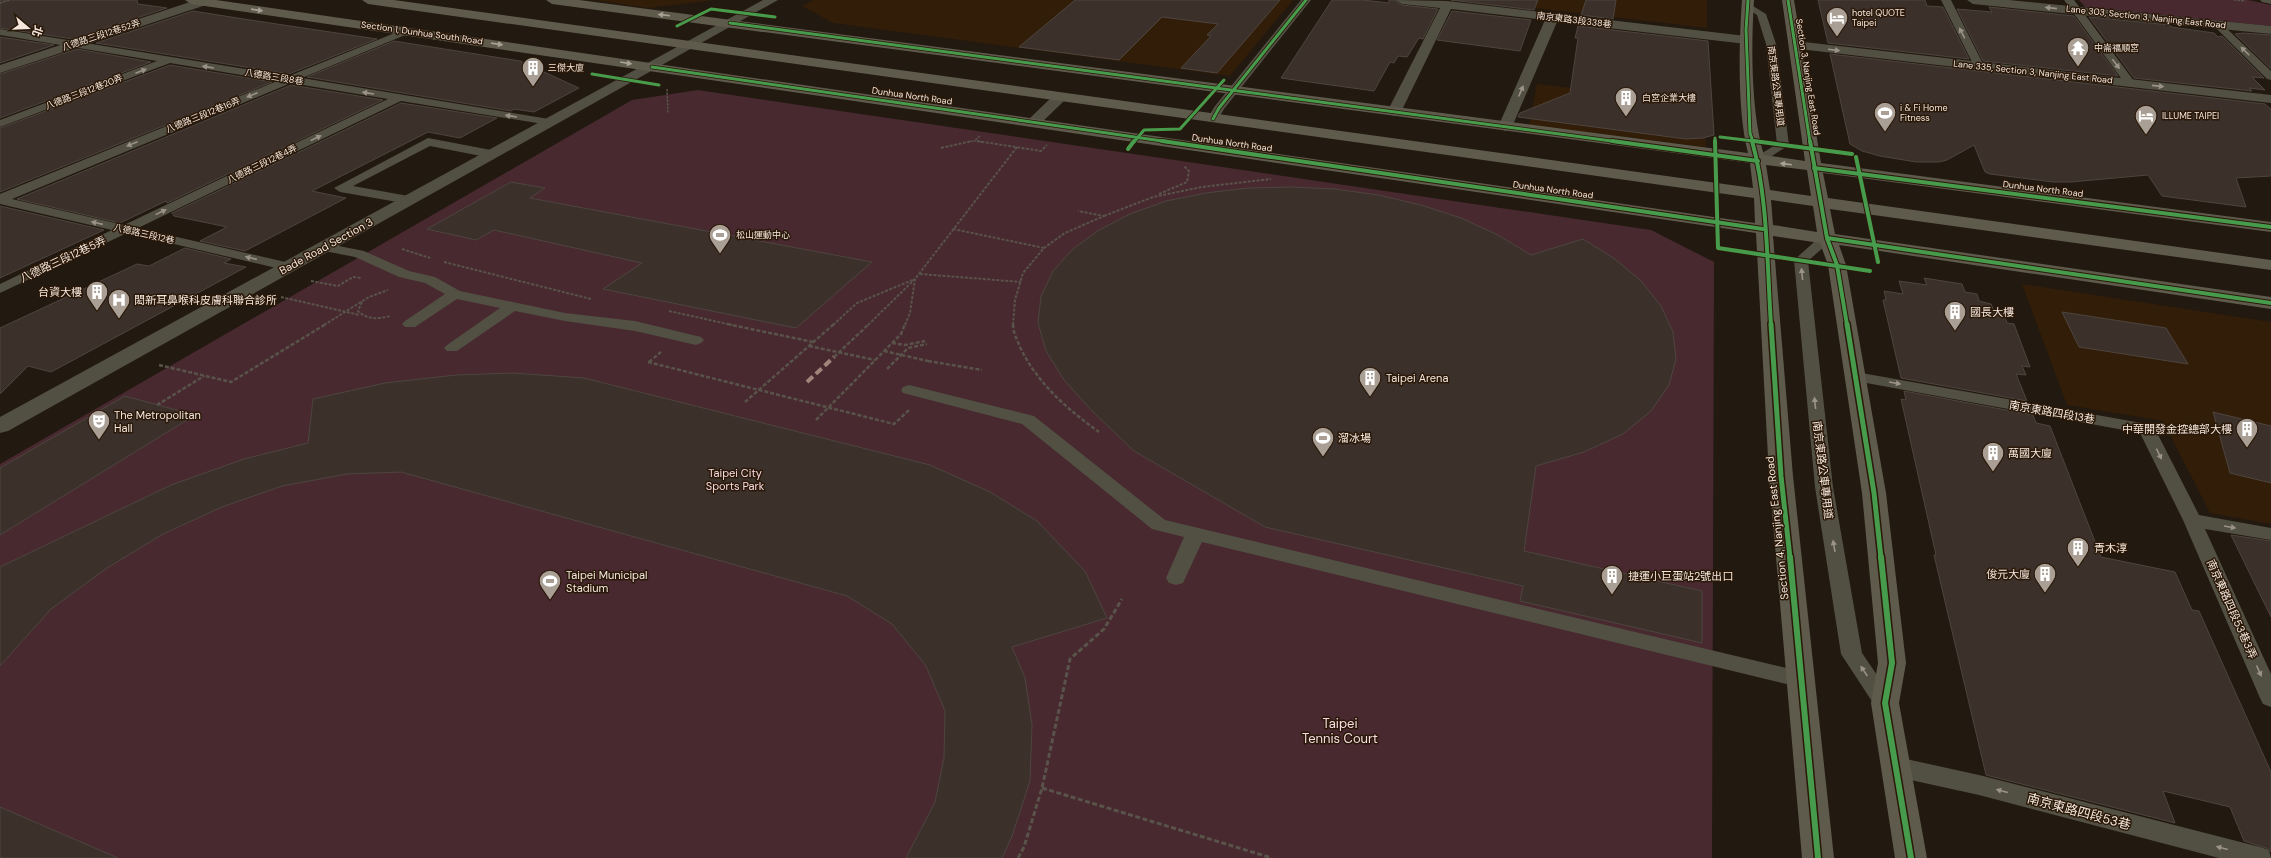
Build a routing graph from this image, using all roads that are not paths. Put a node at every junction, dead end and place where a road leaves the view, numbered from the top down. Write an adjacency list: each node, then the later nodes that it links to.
1 (368, 0): 25 (main road)
2 (552, 0): 17 (main road, one-way to 2)
3 (772, 0): 17 (street, Bade Road Section 3)
4 (1306, 0): 33 (lane)
5 (1402, 0): 14 (street, 南京東路3段338巷)
6 (1788, 0): 24 (main road, Section 3, Nanjing East Road)
7 (1946, 0): 27 (lane, one-way to 7)
8 (1972, 0): 15 (street, Lane 303, Section 3, Nanjing East Road, one-way to 8)
9 (2069, 0): 15 (lane)
10 (2265, 0): 12 (lane)
11 (196, 1): 20 (main road, Section 1, Dunhua South Road, one-way to 20); 23 (street, 八德路三段12巷52弄)
12 (2271, 1)
13 (1748, 3): 22 (main road); 44 (lane, 南京東路公車專用道)
14 (1447, 5): 16 (street, 南京東路3段338巷); 37 (street)
15 (2076, 10): 18 (street, Lane 303, Section 3, Nanjing East Road); 32 (lane, one-way to 32)
16 (1552, 18): 22 (street, 南京東路3段338巷); 42 (street, one-way to 16)
17 (730, 23): 25 (street, Bade Road Section 3); 33 (main road, Dunhua North Road)
18 (2218, 25): 19 (street, Lane 303, Section 3, Nanjing East Road); 30 (lane, one-way to 18)
19 (2271, 30)
20 (407, 31): 28 (main road, Section 1, Dunhua South Road, one-way to 28); 31 (lane, 八德路三段12巷16弄)
21 (0, 32): 23 (lane, 八德路三段8巷)
22 (1746, 40): 44 (main road)
23 (73, 44): 26 (lane, 八德路三段8巷); 29 (street, 八德路三段12巷52弄)
24 (1795, 45): 27 (street, Lane 335, Section 3, Nanjing East Road, one-way to 27); 45 (main road, Section 3, Nanjing East Road)
25 (690, 46): 28 (street, Bade Road Section 3); 34 (main road, Dunhua North Road)
26 (169, 60): 31 (lane, 八德路三段8巷, one-way to 26); 41 (lane, 八德路三段12巷20弄, one-way to 26)
27 (1979, 66): 32 (street, Lane 335, Section 3, Nanjing East Road)
28 (652, 67): 39 (street, Bade Road Section 3); 40 (main road, Dunhua North Road)
29 (0, 69)
30 (2271, 77)
31 (288, 80): 35 (lane, 八德路三段8巷, one-way to 31); 47 (lane, 八德路三段12巷16弄, one-way to 47)
32 (2130, 83): 36 (street, Lane 335, Section 3, Nanjing East Road, one-way to 36)
33 (1233, 91): 37 (main road, Dunhua North Road); 38 (lane)
34 (1060, 97): 38 (main road, Dunhua North Road); 40 (street)
35 (399, 98): 39 (lane, 八德路三段8巷, one-way to 35); 51 (lane, 八德路三段12巷4弄, one-way to 35)
36 (2271, 99)
37 (1394, 112): 42 (main road, Dunhua North Road)
38 (1213, 118): 46 (main road, Dunhua North Road)
39 (549, 122): 43 (street, Bade Road Section 3)
40 (1034, 122): 52 (main road, Dunhua North Road)
41 (0, 124)
42 (1505, 127): 44 (main road, Dunhua North Road)
43 (491, 154): 48 (street, Bade Road Section 3); 48 (lane)
44 (1758, 161): 45 (main road, Dunhua North Road, one-way to 44); 46 (main road)
45 (1814, 168): 49 (main road, Section 3, Nanjing East Road); 50 (main road, Dunhua North Road)
46 (1762, 195): 49 (main road, Dunhua North Road); 52 (main road, Section 4, Nanjing East Road)
47 (0, 200): 51 (lane, 八德路三段12巷, one-way to 47)
48 (409, 200): 54 (street, Bade Road Section 3)
49 (1820, 203): 53 (main road); 55 (main road, Dunhua North Road)
50 (2271, 227)
51 (126, 229): 56 (lane, 八德路三段12巷, one-way to 51); 57 (lane, 八德路三段12巷5弄)
52 (1763, 229): 53 (main road, Dunhua North Road); 71 (main road, Section 4, Nanjing East Road)
53 (1827, 238): 59 (main road, Dunhua North Road); 64 (main road); 73 (lane, 南京東路公車專用道, one-way to 53)
54 (324, 247): 56 (street, Bade Road Section 3); 58 (lane)
55 (2271, 266)
56 (289, 267): 66 (street, Bade Road Section 3)
57 (0, 289)
58 (455, 294): 60 (lane); 61 (lane)
59 (2271, 303)
60 (512, 306): 62 (lane); 63 (lane)
61 (410, 324)
62 (696, 340)
63 (452, 348)
64 (1856, 377): 67 (lane, 南京東路四段13巷, one-way to 67); 73 (main road)
65 (910, 399): 68 (lane)
66 (0, 426)
67 (2192, 520): 69 (lane, one-way to 69); 72 (lane, 南京東路四段53巷3弄, one-way to 72)
68 (1195, 534): 70 (lane); 71 (lane)
69 (2271, 534)
70 (1176, 578)
71 (1803, 680): 75 (main road, Section 4, Nanjing East Road)
72 (2271, 698)
73 (1885, 703): 74 (main road)
74 (1897, 767): 76 (main road); 77 (lane, 南京東路四段53巷, one-way to 74)
75 (1818, 858)
76 (1911, 858)
77 (2260, 858)

